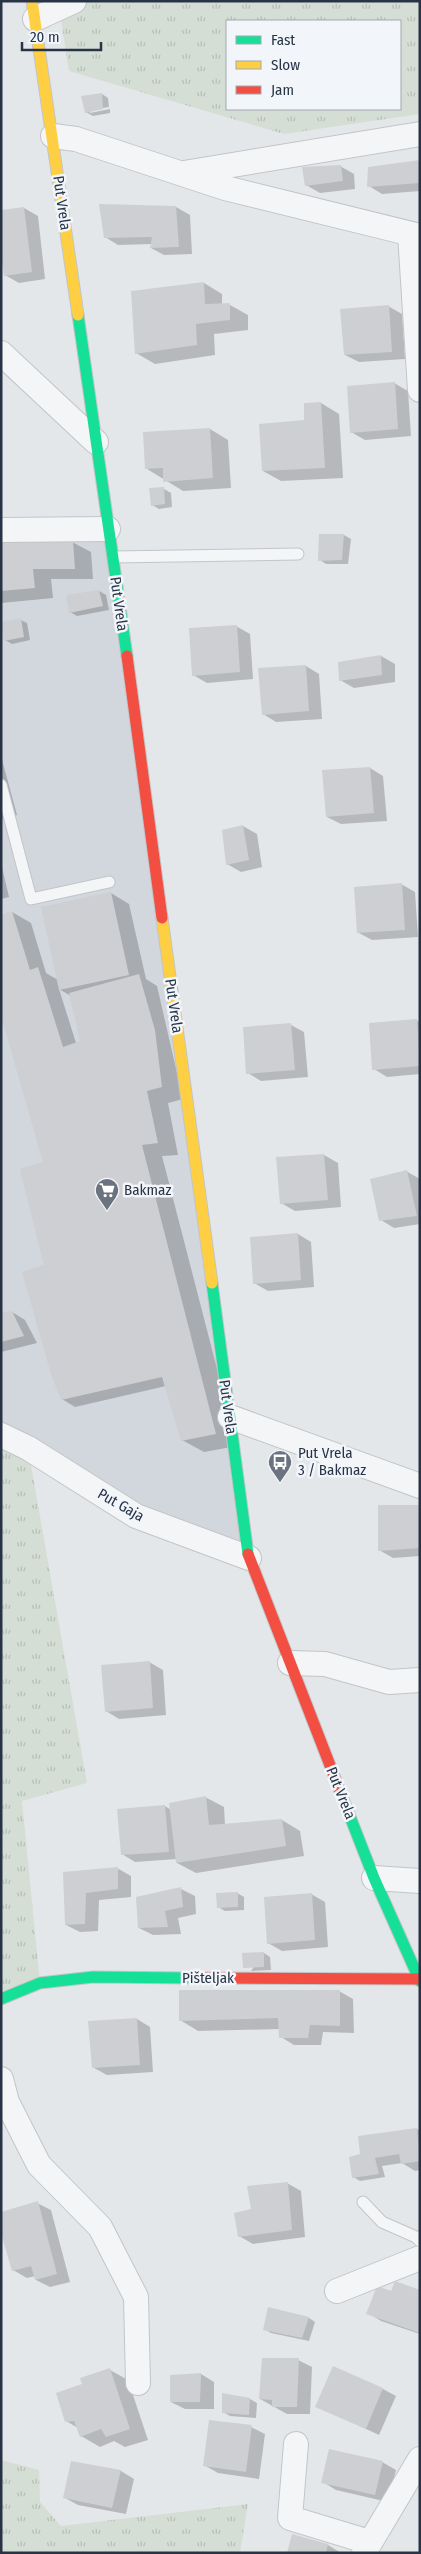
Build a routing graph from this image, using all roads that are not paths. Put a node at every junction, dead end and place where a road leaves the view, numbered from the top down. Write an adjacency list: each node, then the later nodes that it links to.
1 (74, 1): 2 (street)
2 (34, 10): 4 (main road, Put Vrela)
3 (420, 134): 5 (street)
4 (53, 136): 5 (street); 9 (main road, Put Vrela)
5 (182, 173): 6 (street)
6 (415, 235): 8 (street)
7 (1, 353): 9 (street)
8 (420, 390)
9 (96, 442): 10 (main road, Put Vrela)
10 (108, 529): 11 (street); 13 (main road, Put Vrela)
11 (1, 530)
12 (298, 554): 13 (lane)
13 (113, 557): 16 (main road, Put Vrela)
14 (1, 786): 15 (lane)
15 (109, 882)
16 (230, 1417): 18 (street); 19 (main road, Put Vrela)
17 (1, 1435): 19 (street, Put Gaja)
18 (420, 1486)
19 (249, 1558): 20 (main road, Put Vrela)
20 (290, 1663): 21 (street); 22 (main road, Put Vrela)
21 (420, 1680)
22 (374, 1878): 23 (street); 24 (main road, Put Vrela)
23 (420, 1881)
24 (419, 1980): 25 (main road, Pišteljak)
25 (1, 1999)
26 (1, 2079): 31 (street)
27 (363, 2202): 28 (lane)
28 (420, 2241)
29 (420, 2258): 30 (street)
30 (337, 2291)
31 (138, 2383)
32 (296, 2444): 34 (street)
33 (420, 2459): 34 (street)
34 (367, 2547)

